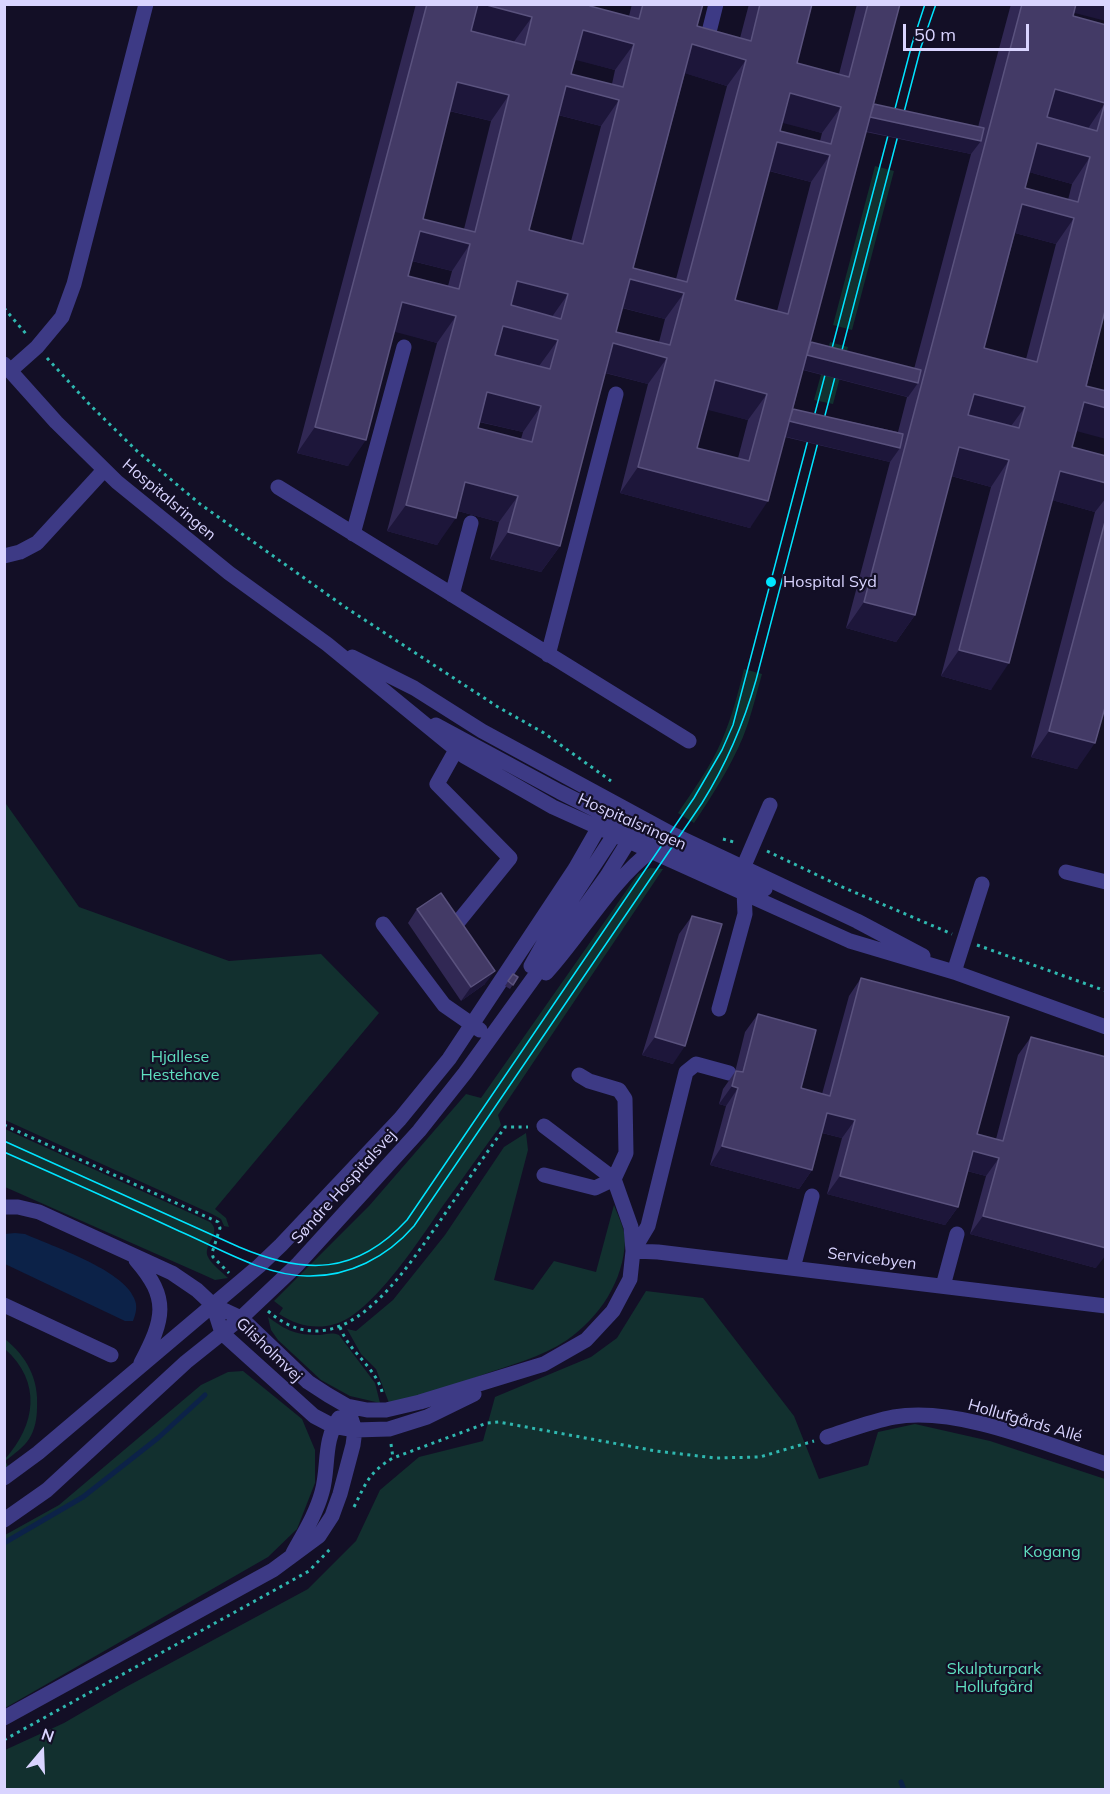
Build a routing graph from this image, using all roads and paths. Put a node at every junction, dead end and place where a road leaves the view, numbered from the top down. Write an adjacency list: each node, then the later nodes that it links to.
1 (146, 4): 5 (street)
2 (716, 4): 3 (street)
3 (704, 52)
4 (4, 308): 5 (path)
5 (37, 347): 7 (street); 20 (path)
6 (404, 348): 12 (street)
7 (7, 368): 9 (street, Hospitalsringen)
8 (616, 394): 16 (street)
9 (104, 470): 13 (street); 15 (street, Hospitalsringen)
10 (278, 487): 12 (street)
11 (471, 523): 14 (street)
12 (354, 534): 14 (street)
13 (4, 556)
14 (452, 595): 16 (street)
15 (327, 644): 17 (street, Hospitalsringen); 22 (street, Hospitalsringen)
16 (548, 655): 18 (street)
17 (401, 706): 19 (street, Hospitalsringen); 22 (street)
18 (689, 741)
19 (456, 750): 22 (street, Hospitalsringen); 30 (street)
20 (619, 786)
21 (770, 805): 24 (street)
22 (618, 823): 25 (street, Hospitalsringen); 27 (street); 36 (street, Søndre Hospitalsvej); 38 (street, Søndre Hospitalsvej)
23 (722, 839): 24 (path)
24 (751, 846): 27 (street); 32 (path)
25 (651, 851): 27 (street, Hospitalsringen); 38 (street)
26 (1066, 872): 28 (street)
27 (744, 881): 33 (street, Hospitalsringen); 33 (street, Hospitalsringen); 35 (street)
28 (1106, 882)
29 (982, 884): 32 (street)
30 (458, 921)
31 (383, 924): 36 (street)
32 (966, 940): 33 (street); 34 (path)
33 (954, 972): 37 (street, Hospitalsringen)
34 (1106, 991)
35 (719, 1009)
36 (472, 1024): 38 (street); 51 (street, Søndre Hospitalsvej)
37 (1106, 1028)
38 (492, 1034): 53 (street, Søndre Hospitalsvej)
39 (729, 1072): 48 (street)
40 (579, 1075): 44 (street)
41 (4, 1125): 51 (path)
42 (543, 1126): 44 (street); 58 (path)
43 (544, 1175): 44 (street)
44 (614, 1179): 48 (street)
45 (812, 1196): 50 (street)
46 (4, 1207): 49 (street)
47 (957, 1234): 52 (street)
48 (633, 1251): 50 (street, Servicebyen); 62 (street)
49 (133, 1255): 55 (street); 61 (street)
50 (794, 1268): 52 (street, Servicebyen)
51 (239, 1283): 55 (street, Søndre Hospitalsvej)
52 (943, 1286): 56 (street, Servicebyen)
53 (258, 1302): 57 (street, Søndre Hospitalsvej); 58 (path)
54 (4, 1305): 60 (street)
55 (213, 1305): 57 (street, Glisholmvej); 59 (street, Glisholmvej); 61 (street, Søndre Hospitalsvej)
56 (1106, 1306)
57 (241, 1318): 59 (street, Søndre Hospitalsvej); 63 (street, Glisholmvej)
58 (340, 1327): 64 (path)
59 (222, 1333): 65 (street, Glisholmvej); 73 (street, Søndre Hospitalsvej)
60 (111, 1355)
61 (136, 1371): 71 (street, Søndre Hospitalsvej)
62 (511, 1375): 64 (street); 66 (street)
63 (348, 1406): 64 (street); 65 (street); 67 (street)
64 (386, 1410)
65 (333, 1426): 67 (street, Glisholmvej); 75 (street)
66 (388, 1429): 67 (street); 69 (path)
67 (355, 1430): 75 (street)
68 (828, 1437): 69 (path); 70 (street, Hollufgårds Allé)
69 (393, 1458): 72 (path)
70 (1106, 1464)
71 (4, 1478)
72 (354, 1507)
73 (4, 1520)
74 (334, 1543): 77 (path)
75 (289, 1559): 76 (street)
76 (4, 1718)
77 (4, 1740)

